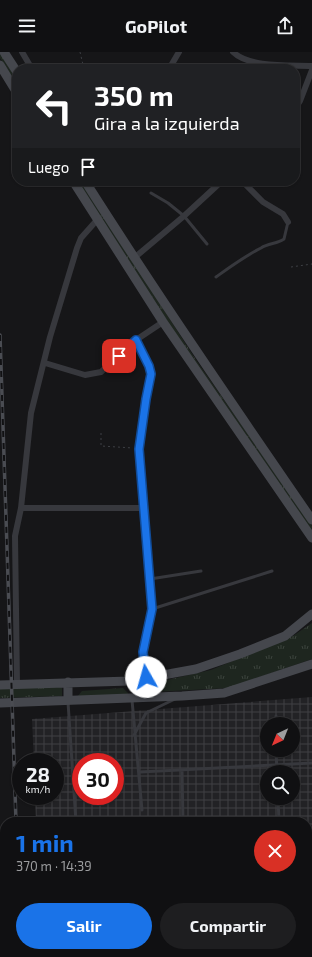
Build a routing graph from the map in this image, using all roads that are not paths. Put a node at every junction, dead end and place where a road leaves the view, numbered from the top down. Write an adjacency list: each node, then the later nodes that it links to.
1 (4, 52): 5 (street)
2 (22, 52): 6 (street)
3 (179, 52): 7 (street)
4 (233, 52): 8 (street)
5 (12, 64)
6 (29, 64)
7 (172, 64)
8 (263, 64)
9 (0, 65): 13 (street)
10 (300, 66): 11 (street)
11 (312, 66)
12 (312, 70): 14 (street)
13 (12, 85)
14 (300, 101)
15 (76, 186): 21 (street)
16 (88, 186): 24 (street)
17 (217, 186): 20 (street)
18 (247, 186): 22 (street)
19 (151, 193): 20 (lane)
20 (184, 216): 23 (lane); 24 (street)
21 (98, 220): 26 (street); 28 (street)
22 (288, 222): 25 (lane)
23 (207, 244)
24 (134, 258): 31 (street)
25 (216, 277)
26 (163, 322): 27 (street); 32 (street)
27 (136, 340): 28 (street); 30 (street)
28 (45, 363): 29 (street)
29 (21, 508): 30 (street); 42 (street)
30 (144, 508): 35 (street)
31 (312, 520)
32 (312, 538)
33 (201, 571): 35 (lane)
34 (272, 571): 36 (lane)
35 (150, 579): 36 (street)
36 (152, 609): 39 (street)
37 (312, 614): 39 (street)
38 (312, 664): 44 (street)
39 (146, 677): 40 (street)
40 (130, 681): 41 (street); 45 (street)
41 (68, 682): 42 (street); 46 (street)
42 (17, 684): 43 (street)
43 (0, 685)
44 (182, 696): 45 (street); 48 (lane)
45 (132, 698): 46 (street); 48 (lane)
46 (68, 700): 47 (street); 57 (lane)
47 (0, 703)
48 (134, 734): 54 (lane)
49 (276, 757): 51 (lane)
50 (312, 762): 51 (lane)
51 (277, 765)
52 (260, 766): 53 (lane)
53 (182, 770): 54 (lane); 58 (lane)
54 (140, 772): 56 (lane)
55 (278, 805): 59 (lane)
56 (142, 810)
57 (76, 817)
58 (182, 817)
59 (279, 817)

